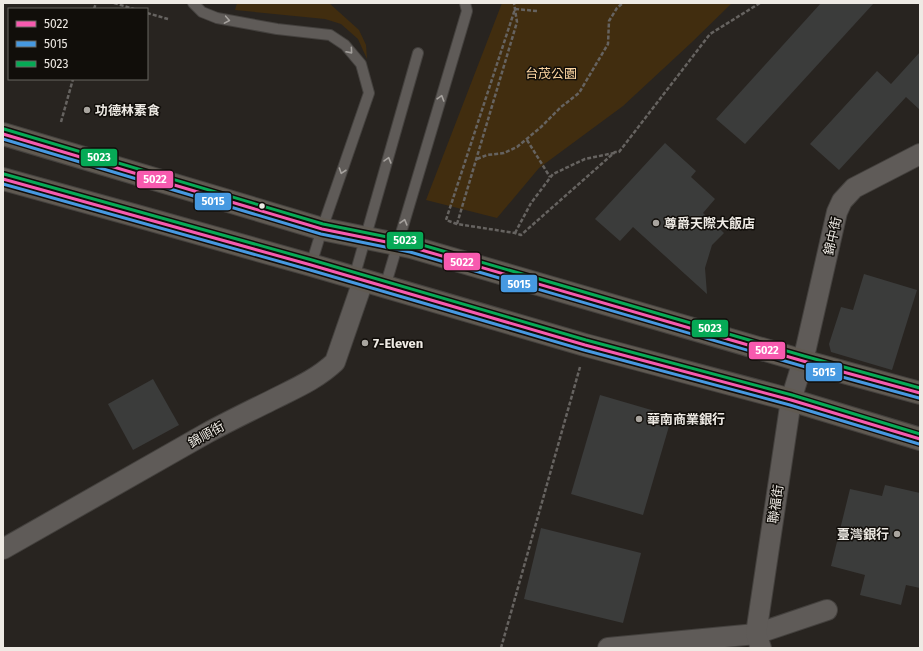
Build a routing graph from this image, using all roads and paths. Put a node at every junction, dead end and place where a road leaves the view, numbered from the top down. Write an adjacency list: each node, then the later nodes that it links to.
1 (114, 3): 7 (path)
2 (193, 3): 23 (lane, one-way to 23)
3 (465, 3): 25 (lane, one-way to 3)
4 (514, 3): 8 (path)
5 (623, 3): 16 (path)
6 (760, 3): 17 (path)
7 (131, 8)
8 (515, 9): 9 (path); 19 (path); 22 (path)
9 (537, 11)
10 (148, 13): 11 (path)
11 (168, 19)
12 (418, 53): 27 (lane, one-way to 12)
13 (74, 80): 14 (path)
14 (61, 122)
15 (3, 134): 23 (main road)
16 (526, 140): 19 (path); 20 (path)
17 (615, 152): 20 (path); 24 (path)
18 (920, 154): 30 (street, 錦中街)
19 (476, 160): 22 (path)
20 (550, 177): 24 (path)
21 (3, 179): 26 (main road)
22 (457, 224): 24 (path)
23 (322, 228): 25 (main road); 26 (lane)
24 (515, 233)
25 (398, 244): 28 (lane); 30 (main road)
26 (311, 265): 27 (main road)
27 (359, 279): 28 (main road); 34 (street, 錦順街)
28 (385, 287): 29 (main road)
29 (586, 345): 32 (main road); 37 (path)
30 (803, 361): 31 (main road); 32 (street, 聯福街)
31 (920, 393)
32 (791, 400): 33 (main road); 36 (street, 聯福街)
33 (920, 438)
34 (3, 550)
35 (827, 610): 36 (street)
36 (759, 641): 38 (street)
37 (501, 648)
38 (608, 648)

